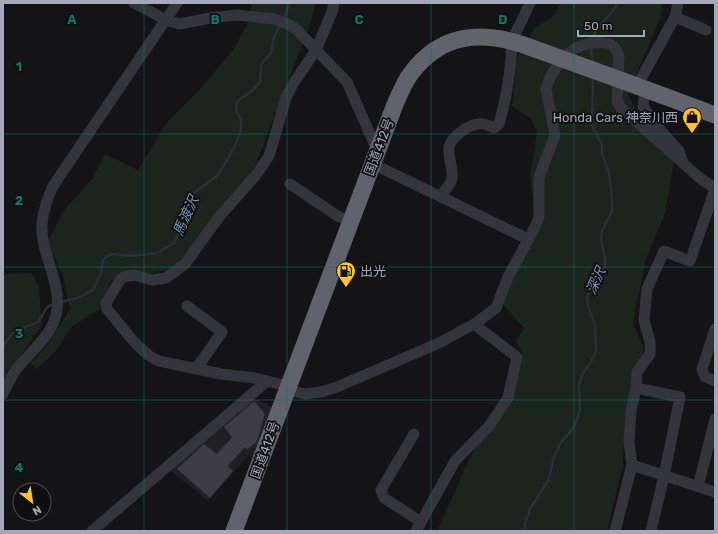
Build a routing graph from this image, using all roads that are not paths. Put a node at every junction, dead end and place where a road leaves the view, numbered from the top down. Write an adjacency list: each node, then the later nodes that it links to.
1 (134, 3): 7 (street)
2 (178, 3): 7 (street)
3 (334, 3): 10 (street)
4 (530, 3): 9 (street)
5 (678, 3): 6 (street)
6 (676, 17): 8 (street); 11 (street)
7 (166, 20): 10 (street); 30 (street)
8 (706, 30)
9 (518, 43): 11 (highway, 国道412号, bridge); 13 (highway, 国道412号); 18 (street)
10 (316, 50): 13 (street); 25 (street)
11 (641, 87): 12 (highway, 国道412号); 14 (street)
12 (715, 115)
13 (379, 146): 15 (highway, 国道412号)
14 (683, 163): 17 (street); 21 (street)
15 (373, 164): 18 (street); 20 (highway, 国道412号)
16 (290, 184): 20 (street)
17 (715, 188)
18 (441, 196): 21 (street)
19 (715, 196): 28 (street)
20 (351, 222): 29 (highway, 国道412号)
21 (528, 239): 23 (street)
22 (187, 306): 25 (street)
23 (476, 323): 29 (street); 37 (street)
24 (715, 329): 27 (street)
25 (196, 369): 26 (street)
26 (267, 381): 29 (street); 38 (street)
27 (715, 381)
28 (636, 388): 33 (street); 34 (street)
29 (288, 390): 39 (highway, 国道412号)
30 (3, 394)
31 (715, 419): 35 (street)
32 (414, 434): 37 (street)
33 (632, 465): 34 (street); 40 (street)
34 (664, 476): 35 (street); 41 (street)
35 (698, 487): 36 (street)
36 (715, 492)
37 (418, 526)
38 (92, 531)
39 (234, 531)
40 (615, 531)
41 (651, 531)

